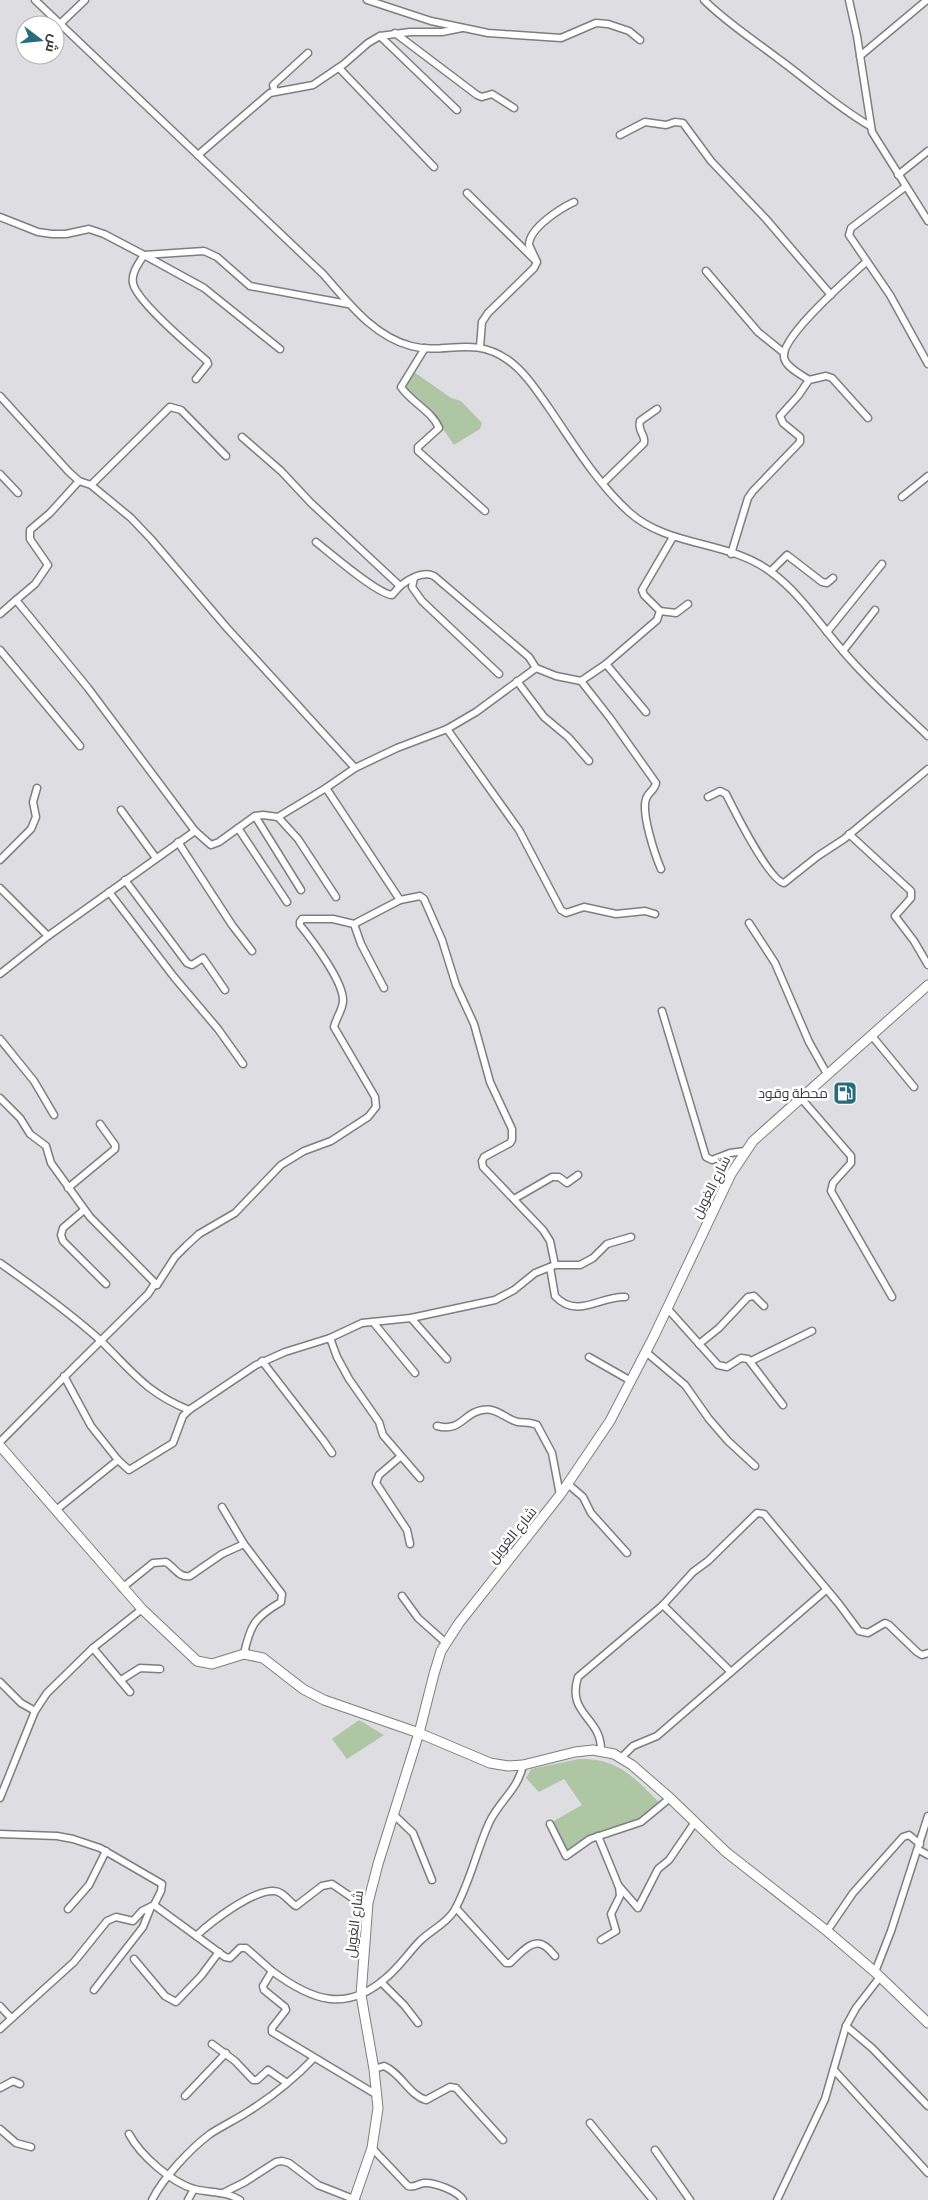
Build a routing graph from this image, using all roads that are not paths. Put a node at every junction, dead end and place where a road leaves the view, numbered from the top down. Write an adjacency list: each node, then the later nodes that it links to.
1 (35, 0): 7 (street)
2 (85, 0): 8 (street)
3 (367, 0): 9 (street)
4 (704, 0): 20 (street)
5 (849, 0): 15 (street)
6 (927, 0): 15 (street)
7 (51, 15)
8 (65, 19)
9 (462, 28): 11 (street); 13 (street)
10 (65, 29): 23 (street)
11 (395, 33): 12 (street); 18 (street)
12 (380, 36): 16 (street); 19 (street)
13 (640, 40)
14 (308, 53): 17 (street)
15 (860, 56): 20 (street)
16 (339, 68): 17 (street); 24 (street)
17 (275, 91): 23 (street)
18 (514, 108)
19 (457, 110)
20 (870, 126): 25 (street)
21 (620, 135): 35 (street)
22 (928, 151): 25 (street)
23 (198, 155): 36 (street)
24 (434, 167)
25 (898, 175): 26 (street)
26 (905, 187): 30 (street); 33 (street)
27 (467, 193): 32 (street)
28 (574, 202): 32 (street)
29 (0, 217): 31 (street)
30 (928, 221)
31 (144, 255): 36 (street); 39 (street); 42 (street)
32 (537, 262): 37 (street)
33 (866, 262): 35 (street); 41 (street)
34 (706, 271): 40 (street)
35 (831, 295): 40 (street)
36 (348, 304): 38 (street)
37 (480, 347): 38 (street); 52 (street)
38 (425, 348): 56 (street)
39 (280, 349)
40 (784, 353): 43 (street)
41 (928, 364)
42 (196, 379)
43 (809, 380): 46 (street); 59 (street)
44 (0, 396): 51 (street)
45 (657, 409): 52 (street)
46 (868, 418)
47 (242, 437): 64 (street)
48 (226, 456): 53 (street)
49 (0, 474): 54 (street)
50 (928, 476): 55 (street)
51 (78, 481): 53 (street); 65 (street)
52 (603, 483): 57 (street)
53 (91, 485): 83 (street)
54 (18, 493)
55 (902, 497)
56 (485, 511)
57 (672, 537): 59 (street); 68 (street)
58 (316, 542): 64 (street)
59 (731, 554): 61 (street)
60 (882, 564): 70 (street)
61 (771, 571): 63 (street); 70 (street)
62 (414, 578): 64 (street); 74 (street); 75 (street)
63 (833, 578)
64 (400, 586)
65 (16, 600): 69 (street); 92 (street)
66 (688, 604): 68 (street)
67 (875, 610): 72 (street)
68 (660, 611): 73 (street)
69 (0, 614)
70 (827, 632): 72 (street)
71 (0, 650): 81 (street)
72 (843, 651): 80 (street)
73 (606, 664): 77 (street); 78 (street)
74 (536, 668): 76 (street); 77 (street)
75 (500, 674)
76 (517, 681): 79 (street); 82 (street)
77 (581, 681): 97 (street)
78 (646, 712)
79 (447, 729): 83 (street); 105 (street)
80 (928, 736)
81 (80, 746)
82 (588, 761)
83 (355, 768): 86 (street)
84 (928, 769): 93 (street)
85 (37, 788): 96 (street)
86 (326, 788): 90 (street); 103 (street)
87 (708, 796): 93 (street)
88 (121, 810): 95 (street)
89 (255, 816): 90 (street); 91 (street); 100 (street)
90 (278, 817): 102 (street)
91 (238, 828): 92 (street); 104 (street)
92 (195, 831): 94 (street)
93 (850, 834): 110 (street)
94 (178, 842): 95 (street); 109 (street)
95 (156, 858): 98 (street)
96 (0, 860)
97 (661, 869)
98 (125, 880): 101 (street); 114 (street)
99 (0, 888): 108 (street)
100 (300, 890)
101 (109, 892): 108 (street); 118 (street)
102 (336, 897)
103 (400, 900): 107 (street); 128 (street)
104 (287, 902)
105 (655, 914)
106 (749, 923): 119 (street)
107 (354, 924): 113 (street); 134 (street)
108 (48, 936): 111 (street)
109 (252, 951)
110 (928, 965)
111 (0, 974)
112 (928, 985): 116 (street, شارع الغويل)
113 (384, 988)
114 (225, 990)
115 (662, 1011): 125 (street)
116 (872, 1036): 119 (street, شارع الغويل); 120 (street)
117 (0, 1039): 123 (street)
118 (243, 1064)
119 (827, 1074): 121 (street, شارع الغويل)
120 (914, 1086)
121 (800, 1097): 125 (street, شارع الغويل); 136 (street)
122 (0, 1098): 127 (street)
123 (54, 1115)
124 (100, 1124): 127 (street)
125 (744, 1151): 138 (street, شارع الغويل)
126 (578, 1175): 128 (street)
127 (68, 1188): 129 (street)
128 (514, 1199): 132 (street)
129 (84, 1210): 133 (street); 134 (street)
130 (631, 1236): 132 (street)
131 (0, 1263): 143 (street)
132 (552, 1266): 135 (street); 139 (street)
133 (106, 1284)
134 (156, 1285): 143 (street)
135 (625, 1297)
136 (892, 1297)
137 (764, 1306): 144 (street)
138 (667, 1308): 144 (street); 145 (street, شارع الغويل)
139 (411, 1318): 140 (street); 147 (street)
140 (373, 1322): 142 (street); 150 (street)
141 (812, 1331): 148 (street)
142 (330, 1338): 149 (street); 158 (street)
143 (100, 1340): 151 (street); 154 (street)
144 (699, 1344): 148 (street)
145 (646, 1352): 152 (street, شارع الغويل); 160 (street)
146 (589, 1357): 152 (street)
147 (447, 1359)
148 (751, 1361): 153 (street)
149 (262, 1362): 154 (street); 157 (street)
150 (415, 1374)
151 (64, 1376): 156 (street); 159 (street)
152 (631, 1380): 162 (street, شارع الغويل)
153 (783, 1406)
154 (189, 1410): 159 (street)
155 (437, 1426): 163 (street)
156 (0, 1447): 165 (street)
157 (332, 1453)
158 (400, 1457): 161 (street); 167 (street)
159 (118, 1460): 165 (street)
160 (755, 1466)
161 (420, 1478)
162 (568, 1484): 163 (street, شارع الغويل); 168 (street)
163 (560, 1495): 174 (street, شارع الغويل)
164 (222, 1507): 166 (street)
165 (56, 1510): 169 (street)
166 (244, 1544): 169 (street); 177 (street)
167 (410, 1544)
168 (627, 1553)
169 (122, 1588): 173 (street)
170 (826, 1590): 172 (street); 176 (street); 179 (street)
171 (402, 1596): 174 (street)
172 (662, 1605): 179 (street); 185 (street)
173 (142, 1609): 175 (street); 177 (street)
174 (446, 1643): 184 (street, شارع الغويل)
175 (93, 1648): 180 (street); 183 (street)
176 (928, 1653)
177 (244, 1654): 184 (street)
178 (160, 1669): 180 (street)
179 (731, 1672): 186 (street)
180 (120, 1680): 182 (street)
181 (0, 1682): 183 (street)
182 (130, 1692)
183 (36, 1712): 188 (street)
184 (419, 1733): 187 (street); 190 (street, شارع الغويل)
185 (601, 1751): 186 (street); 187 (street)
186 (621, 1758): 189 (street)
187 (523, 1765): 203 (street)
188 (0, 1798)
189 (670, 1798): 192 (street); 195 (street)
190 (393, 1814): 199 (street); 201 (street, شارع الغويل)
191 (928, 1816): 196 (street)
192 (695, 1822): 200 (street); 205 (street)
193 (550, 1824): 195 (street)
194 (0, 1834): 197 (street)
195 (598, 1836): 200 (street)
196 (919, 1847): 198 (street); 205 (street); 212 (street)
197 (106, 1851): 202 (street); 204 (street)
198 (928, 1855)
199 (432, 1880)
200 (618, 1885): 207 (street)
201 (368, 1903): 206 (street); 215 (street, شارع الغويل)
202 (152, 1906): 206 (street); 214 (street); 217 (street)
203 (456, 1908): 209 (street); 213 (street)
204 (68, 1910)
205 (827, 1931): 212 (street)
206 (196, 1936): 208 (street)
207 (601, 1940)
208 (219, 1952): 210 (street); 211 (street)
209 (555, 1956)
210 (134, 1959)
211 (272, 1971): 215 (street); 224 (street)
212 (877, 1974): 219 (street); 220 (street)
213 (381, 1982): 215 (street); 218 (street)
214 (94, 1990)
215 (361, 1995): 225 (street, شارع الغويل)
216 (0, 2006): 217 (street)
217 (11, 2018): 221 (street)
218 (418, 2023)
219 (928, 2023)
220 (846, 2026): 226 (street); 232 (street)
221 (0, 2028)
222 (212, 2044): 223 (street)
223 (226, 2053): 227 (street); 231 (street)
224 (314, 2058): 227 (street); 230 (street)
225 (374, 2069): 230 (street, شارع الغويل); 236 (street)
226 (834, 2070): 240 (street); 251 (street)
227 (287, 2083): 241 (street)
228 (20, 2084): 229 (street)
229 (0, 2088)
230 (377, 2095): 238 (street, شارع الغويل)
231 (185, 2096)
232 (928, 2106)
233 (590, 2123): 249 (street)
234 (0, 2128): 237 (street)
235 (129, 2134): 241 (street)
236 (503, 2140)
237 (31, 2147)
238 (372, 2148): 247 (street, شارع الغويل); 248 (street)
239 (655, 2150): 250 (street)
240 (928, 2173)
241 (168, 2176): 242 (street); 244 (street)
242 (194, 2189): 243 (street); 245 (street)
243 (223, 2193): 246 (street); 247 (street)
244 (152, 2200)
245 (188, 2200)
246 (240, 2200)
247 (355, 2200)
248 (463, 2200)
249 (653, 2200)
250 (690, 2200)
251 (777, 2200)

